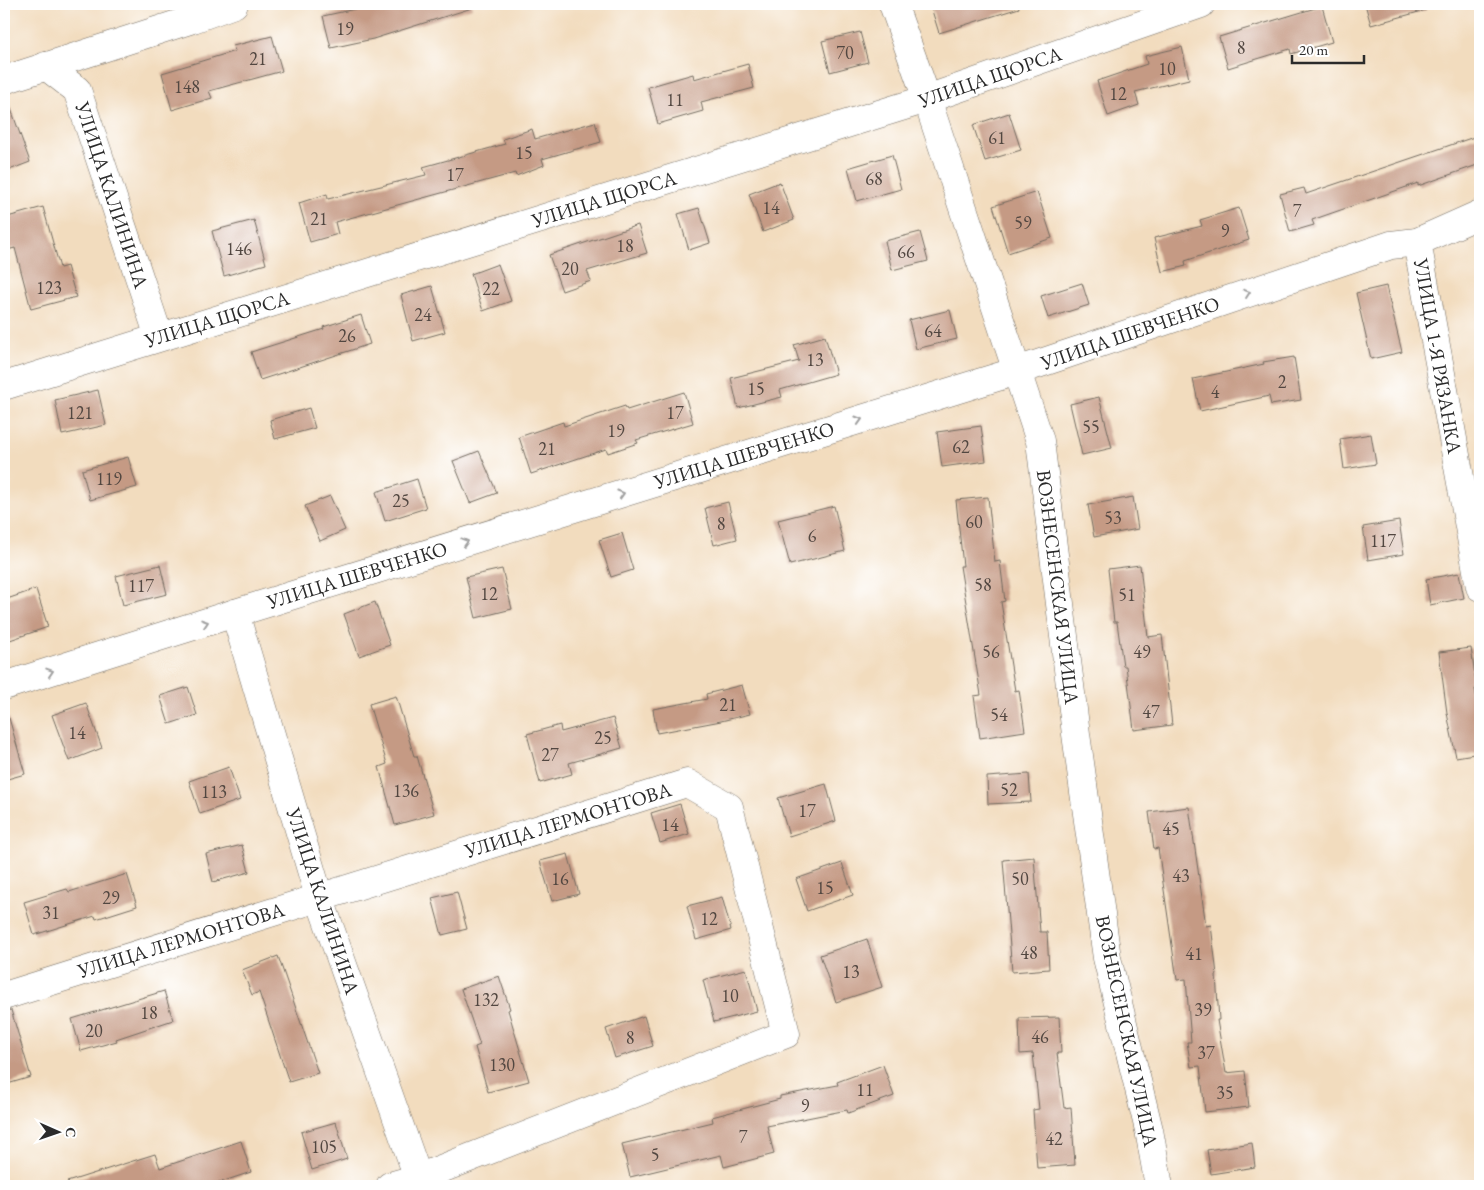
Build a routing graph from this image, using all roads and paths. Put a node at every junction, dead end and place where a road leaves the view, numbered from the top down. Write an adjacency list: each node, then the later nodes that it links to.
1 (234, 4): 4 (street)
2 (893, 4): 6 (street, ВОЗНЕСЕНСКАЯ УЛИЦА)
3 (1200, 4): 6 (street, УЛИЦА ЩОРСА)
4 (46, 66): 5 (street); 9 (street, УЛИЦА КАЛИНИНА)
5 (4, 80)
6 (927, 99): 9 (street, УЛИЦА ЩОРСА); 10 (street, ВОЗНЕСЕНСКАЯ УЛИЦА)
7 (1480, 214): 8 (street, УЛИЦА ШЕВЧЕНКО)
8 (1417, 242): 10 (street, УЛИЦА ШЕВЧЕНКО, one-way to 8); 12 (street, УЛИЦА 1-Я РЯЗАНКА)
9 (159, 337): 11 (street, УЛИЦА ЩОРСА)
10 (1017, 371): 13 (street, УЛИЦА ШЕВЧЕНКО, one-way to 10); 19 (street, ВОЗНЕСЕНСКАЯ УЛИЦА)
11 (4, 386)
12 (1480, 587)
13 (235, 613): 14 (street, УЛИЦА ШЕВЧЕНКО, one-way to 13); 15 (street, УЛИЦА КАЛИНИНА)
14 (4, 686)
15 (319, 897): 16 (street, УЛИЦА ЛЕРМОНТОВА); 17 (street, УЛИЦА КАЛИНИНА); 17 (street, УЛИЦА ЛЕРМОНТОВА)
16 (4, 996)
17 (420, 1182): 18 (street, УЛИЦА ЛЕРМОНТОВА)
18 (390, 1186)
19 (1159, 1186)

